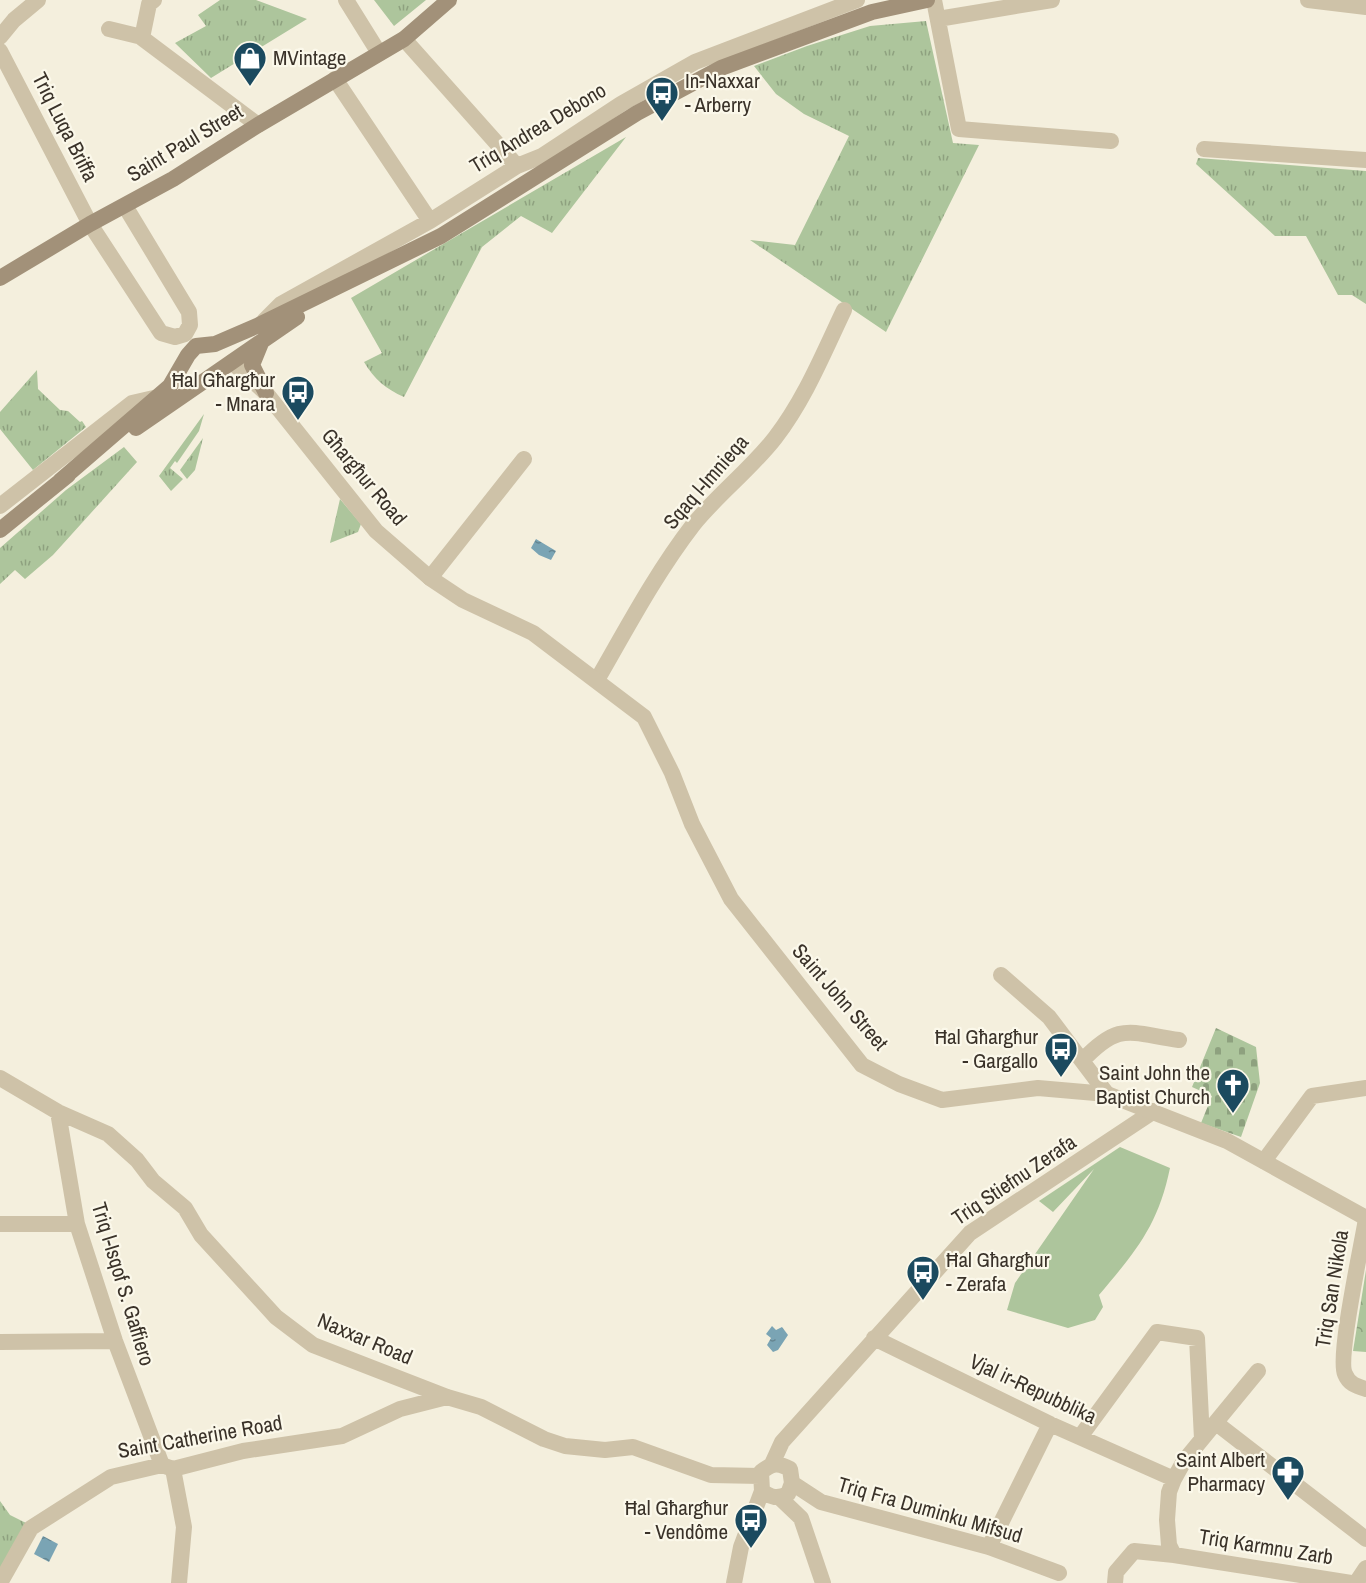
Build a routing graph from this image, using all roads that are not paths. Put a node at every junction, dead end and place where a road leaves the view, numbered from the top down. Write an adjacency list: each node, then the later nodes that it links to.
1 (38, 0): 13 (street)
2 (154, 0): 14 (street)
3 (346, 0): 17 (street)
4 (449, 0): 15 (main road, Saint Paul Street)
5 (857, 0): 23 (street, Triq Andrea Debono)
6 (927, 0): 29 (main road, Triq Andrea Debono)
7 (934, 0): 11 (street)
8 (1052, 0): 11 (street)
9 (1308, 0): 10 (street)
10 (1366, 7)
11 (938, 19): 20 (street)
12 (109, 29): 14 (street)
13 (0, 37)
14 (142, 37): 19 (street)
15 (404, 39): 17 (main road, Saint Paul Street); 23 (street)
16 (0, 51): 26 (street, Triq Luqa Briffa)
17 (379, 53): 18 (main road, Saint Paul Street)
18 (336, 79): 19 (main road, Saint Paul Street); 25 (street)
19 (258, 125): 24 (main road, Saint Paul Street)
20 (1111, 141)
21 (1204, 149): 22 (street)
22 (1366, 160)
23 (517, 166): 25 (street, Triq Andrea Debono)
24 (125, 206): 26 (main road, Saint Paul Street); 26 (street)
25 (430, 221): 29 (street, Triq Andrea Debono)
26 (90, 224): 27 (main road, Saint Paul Street)
27 (0, 278)
28 (844, 310): 41 (street, Sqaq l-Imnieqa)
29 (261, 332): 30 (main road, Triq Andrea Debono); 30 (main road, Triq Andrea Debono); 34 (main road)
30 (223, 360): 31 (main road); 32 (main road); 34 (street, Għargħur Road)
31 (186, 361): 32 (main road); 33 (main road)
32 (204, 381): 36 (main road)
33 (158, 397): 36 (main road); 37 (street)
34 (268, 397): 39 (street, Għargħur Road)
35 (524, 459): 39 (street)
36 (60, 481): 38 (main road)
37 (0, 506)
38 (0, 530)
39 (430, 578): 40 (street, Għargħur Road)
40 (490, 613): 41 (street, Saint John Street)
41 (597, 680): 47 (street, Saint John Street)
42 (1001, 975): 44 (street)
43 (1179, 1040): 44 (street)
44 (1082, 1061): 47 (street)
45 (0, 1078): 48 (street, Naxxar Road)
46 (1366, 1088): 50 (street)
47 (1107, 1094): 49 (street, Saint John Street)
48 (58, 1112): 53 (street, Triq l-Isqof S. Gaffiero); 59 (street, Naxxar Road)
49 (1154, 1112): 50 (street, Saint John Street); 54 (street, Triq Stiefnu Zerafa)
50 (1264, 1161): 51 (street, Saint John Street)
51 (1366, 1219): 58 (street, Triq San Nikola)
52 (0, 1224): 53 (street)
53 (77, 1224): 55 (street, Triq l-Isqof S. Gaffiero)
54 (874, 1338): 61 (street, Vjal ir-Repubblika); 64 (street, Triq Stiefnu Zerafa)
55 (115, 1341): 56 (street); 65 (street, Triq l-Isqof S. Gaffiero)
56 (0, 1342)
57 (1258, 1371): 60 (street)
58 (1366, 1389)
59 (447, 1397): 65 (street, Saint Catherine Road); 68 (street, Naxxar Road)
60 (1216, 1423): 63 (street); 70 (street)
61 (1050, 1424): 62 (street, Vjal ir-Repubblika); 71 (street)
62 (1080, 1437): 63 (street); 66 (street, Vjal ir-Repubblika)
63 (1202, 1439): 66 (street)
64 (772, 1464): 67 (street); 68 (street)
65 (167, 1467): 75 (street, Saint Catherine Road); 76 (street, Triq l-Isqof S. Gaffiero)
66 (1174, 1479): 72 (street)
67 (792, 1483): 69 (street); 71 (street, Triq Fra Duminku Mifsud)
68 (761, 1484): 69 (street); 77 (street)
69 (780, 1498): 78 (street)
70 (1366, 1539)
71 (989, 1547): 74 (street, Triq Fra Duminku Mifsud)
72 (1174, 1555): 79 (street, Triq Karmnu Zarb); 80 (street, Triq Karmnu Zarb)
73 (1366, 1568): 81 (street)
74 (1059, 1573)
75 (0, 1583)
76 (179, 1583)
77 (734, 1583)
78 (823, 1583)
79 (1114, 1583)
80 (1351, 1583)
81 (1356, 1583)

